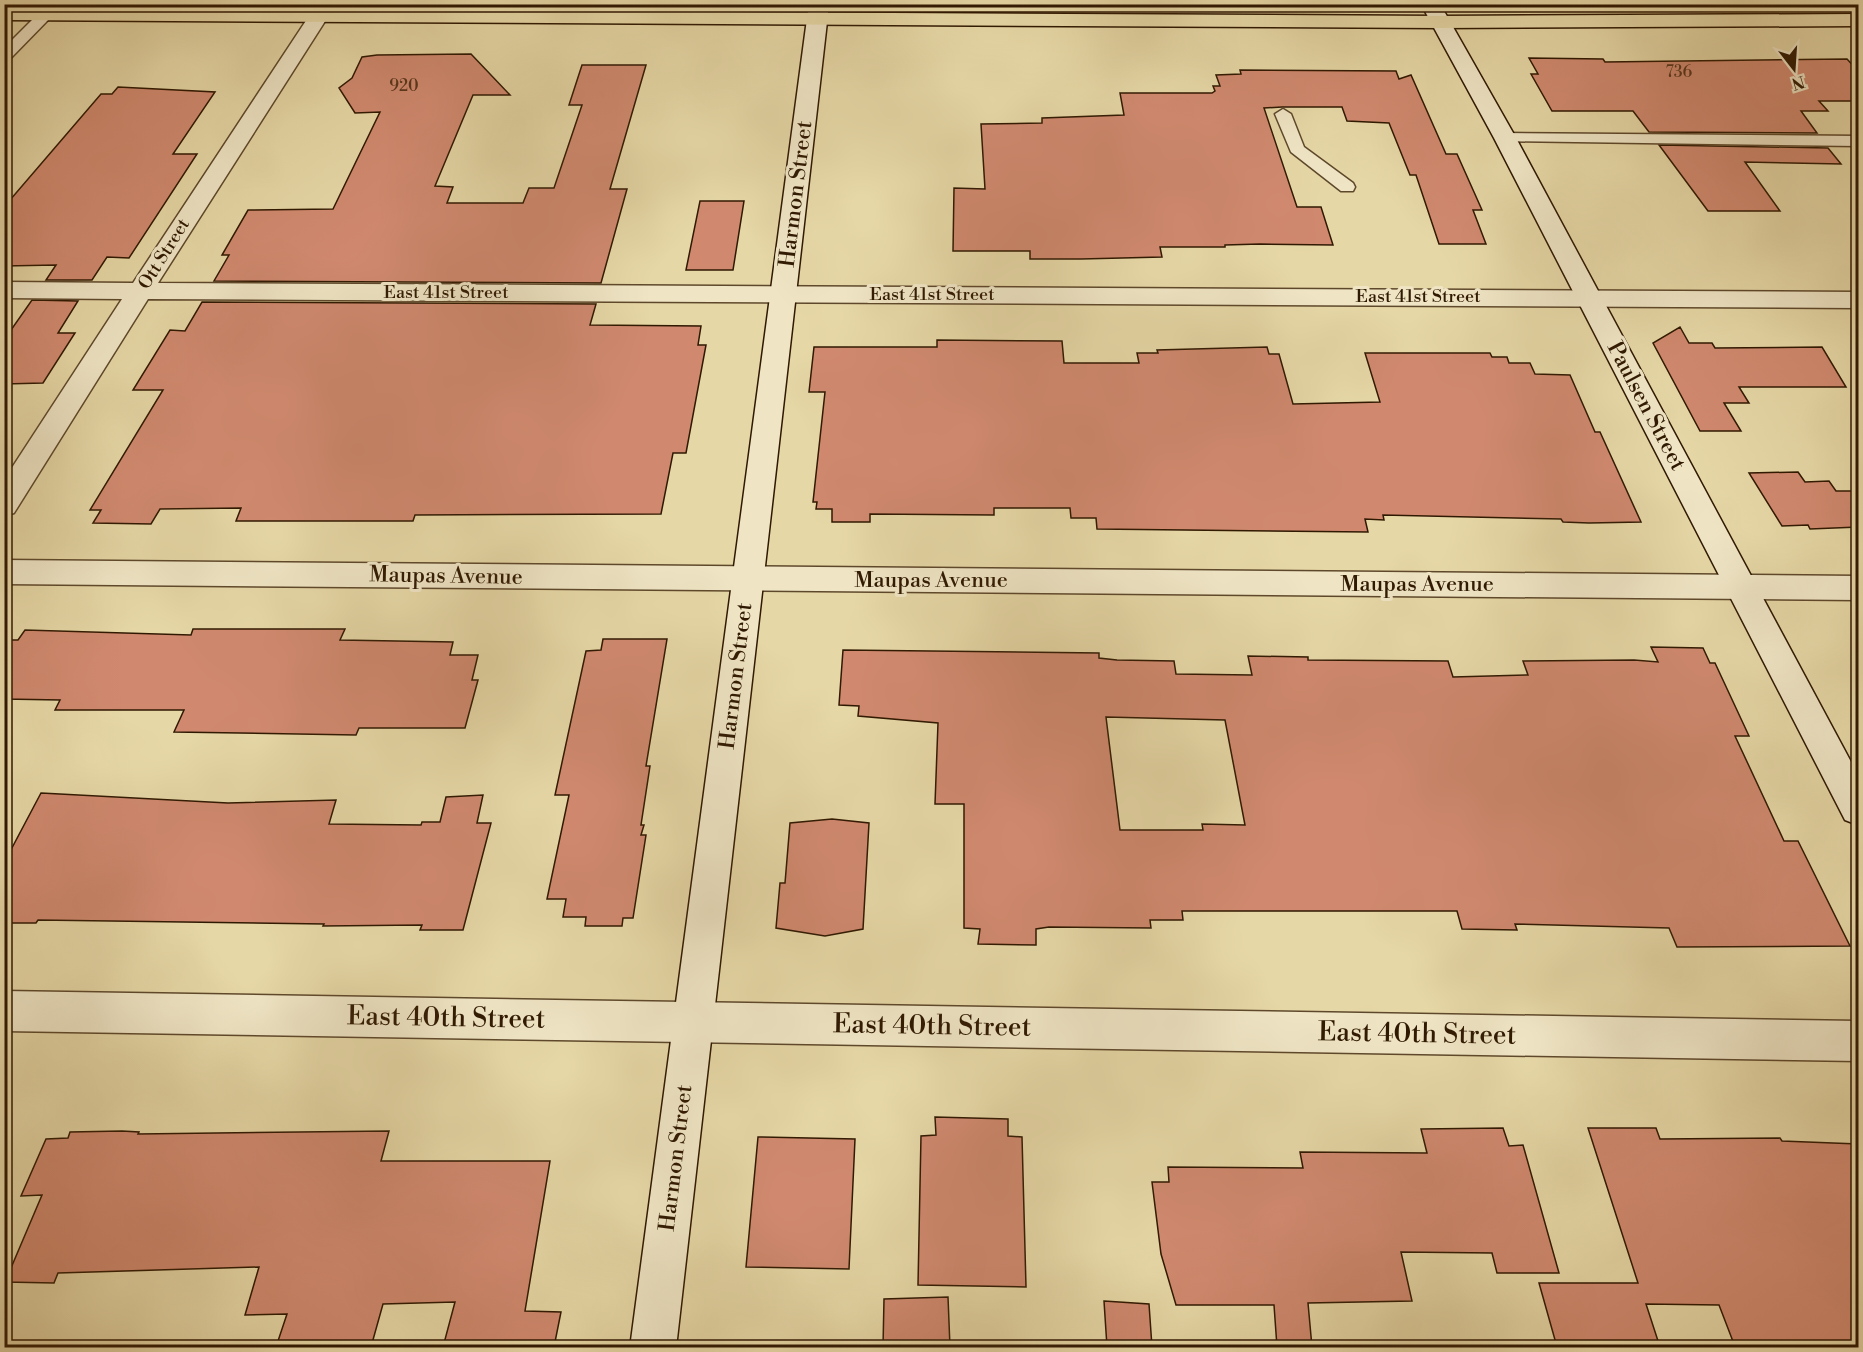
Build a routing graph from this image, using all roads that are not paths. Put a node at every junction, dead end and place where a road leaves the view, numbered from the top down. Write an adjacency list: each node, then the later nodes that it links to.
1 (323, 10): 2 (main road); 5 (main road); 13 (street, Ott Street)
2 (818, 12): 3 (main road); 14 (street, Harmon Street)
3 (1435, 13): 6 (main road); 9 (street, Paulsen Street)
4 (4, 14): 5 (main road)
5 (46, 14): 7 (lane)
6 (1858, 20)
7 (4, 57)
8 (1283, 114): 11 (lane)
9 (1505, 138): 10 (lane); 15 (street, Paulsen Street)
10 (1858, 141)
11 (1347, 187)
12 (4, 290): 13 (street, East 41st Street)
13 (141, 290): 14 (street, East 41st Street); 17 (street, Ott Street)
14 (783, 293): 15 (street, East 41st Street); 19 (street, Harmon Street)
15 (1589, 297): 16 (street, East 41st Street); 20 (street, Paulsen Street)
16 (1858, 300)
17 (4, 506)
18 (4, 572): 19 (street, Maupas Avenue)
19 (748, 578): 20 (street, Maupas Avenue); 24 (street, Harmon Street)
20 (1742, 587): 21 (street, Maupas Avenue); 22 (street, Paulsen Street)
21 (1858, 588)
22 (1858, 809)
23 (4, 1011): 24 (street, East 40th Street)
24 (693, 1022): 25 (street, East 40th Street); 26 (street, Harmon Street)
25 (1858, 1041)
26 (653, 1347)

